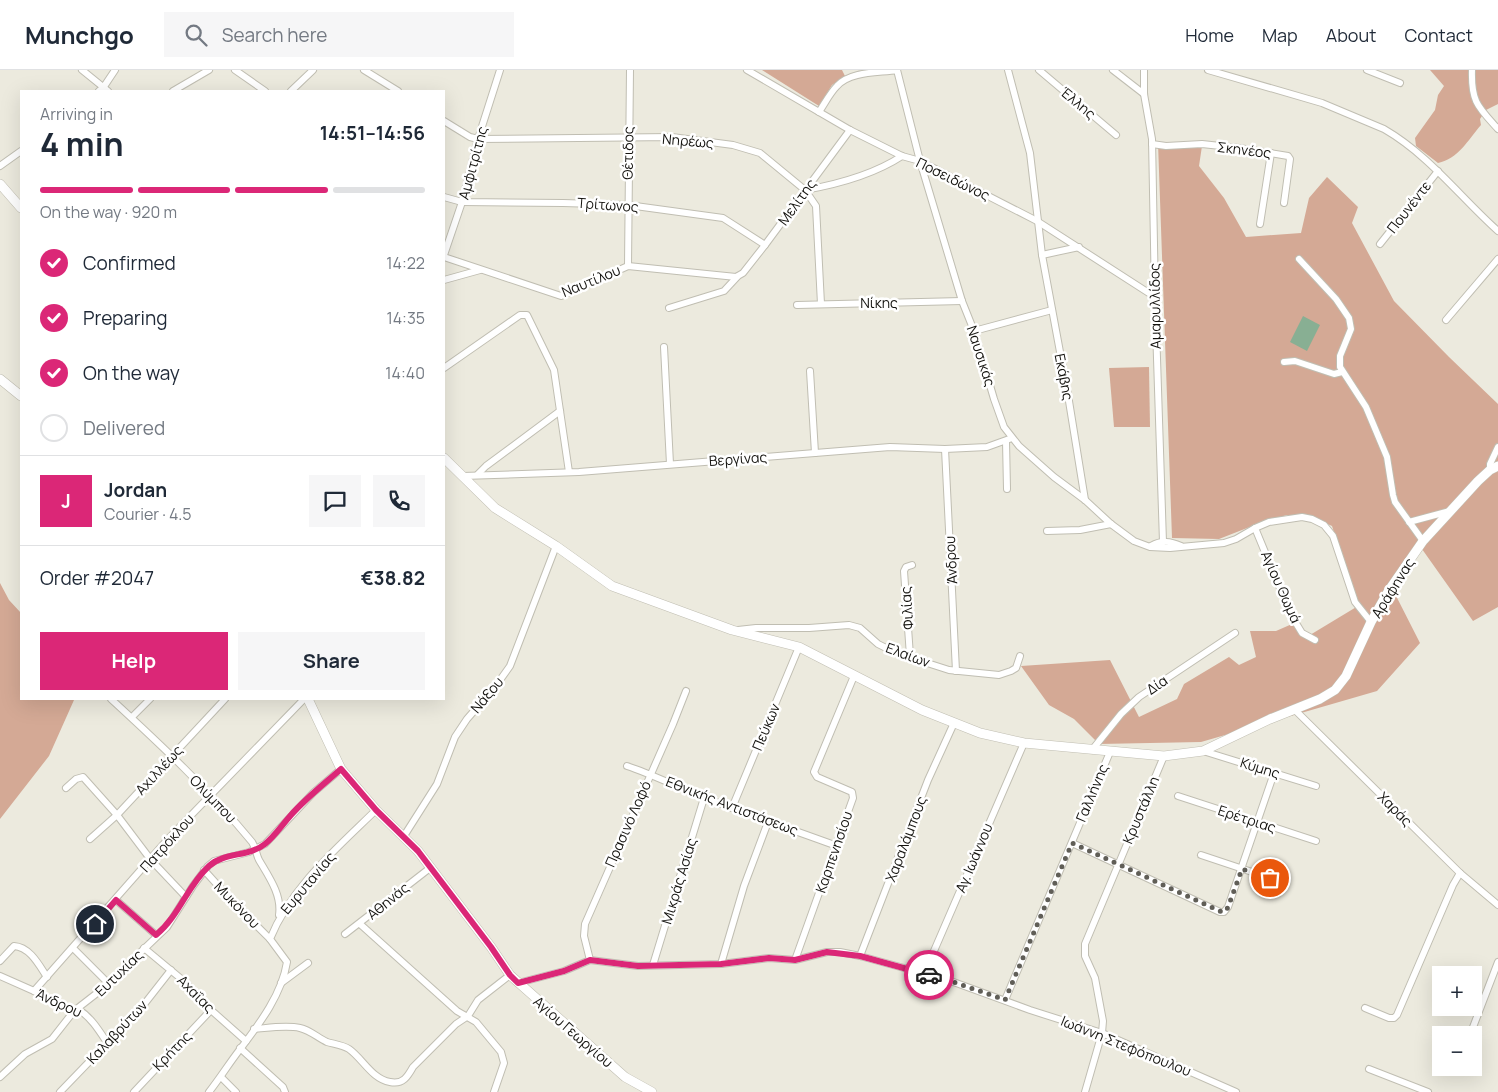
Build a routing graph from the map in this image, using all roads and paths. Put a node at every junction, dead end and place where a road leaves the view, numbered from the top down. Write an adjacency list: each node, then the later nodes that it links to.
1 (82, 70): 19 (street)
2 (115, 70): 19 (street)
3 (209, 70): 20 (street)
4 (235, 70): 21 (street)
5 (313, 70): 22 (street)
6 (364, 70): 23 (street)
7 (500, 70): 31 (street, Αμφιτρίτης)
8 (630, 70): 30 (street, Θέτιδος)
9 (746, 70): 25 (street, Ποσειδώνος)
10 (897, 70): 25 (street); 36 (street, Ναυσικάς)
11 (1008, 70): 46 (street, Εκάβης)
12 (1039, 70): 29 (street, Έλλης)
13 (1113, 70): 24 (street)
14 (1144, 70): 24 (street, Αμαρυλλίδος)
15 (1208, 70): 38 (street)
16 (1367, 70): 18 (street)
17 (1472, 70): 28 (street)
18 (1400, 84)
19 (103, 90)
20 (175, 90)
21 (263, 90)
22 (292, 90)
23 (396, 90)
24 (1144, 94): 32 (street, Αμαρυλλίδος)
25 (819, 112): 27 (street, Ποσειδώνος)
26 (445, 122): 31 (street, Νηρέως)
27 (850, 130): 35 (street, Ποσειδώνος); 40 (street, Μελίτης)
28 (1498, 130)
29 (1116, 135)
30 (628, 138): 31 (street, Νηρέως); 40 (street, Νηρέως); 44 (street, Θέτιδος)
31 (478, 139): 42 (street, Αμφιτρίτης)
32 (1152, 144): 34 (street, Σκηνέος); 61 (street, Αμαρυλλίδος)
33 (20, 152): 37 (street)
34 (1271, 153): 43 (street, Σκηνέος); 47 (street)
35 (902, 156): 36 (street, Ποσειδώνος); 40 (street)
36 (920, 162): 46 (street, Ποσειδώνος); 62 (street, Ναυσικάς)
37 (0, 166)
38 (1438, 170): 48 (street); 49 (street, Πουνέντε)
39 (0, 184): 45 (main road)
40 (805, 190): 50 (street, Μελίτης); 64 (street, Νηρέως)
41 (445, 196): 42 (street, Τρίτωνος)
42 (462, 202): 44 (street, Τρίτωνος); 52 (street, Αμφιτρίτης)
43 (1284, 203)
44 (628, 205): 50 (street, Τρίτωνος); 57 (street, Θέτιδος)
45 (20, 207)
46 (1037, 221): 51 (street, Ποσειδώνος); 53 (street, Εκάβης)
47 (1260, 224)
48 (1498, 231)
49 (1380, 244)
50 (765, 245): 59 (street, Μελίτης)
51 (1079, 247): 53 (street); 61 (street, Ποσειδώνος)
52 (445, 253)
53 (1042, 255): 66 (street, Εκάβης)
54 (445, 256): 58 (street, Ναυτίλου)
55 (1299, 259): 73 (street)
56 (1498, 259): 67 (street)
57 (628, 266): 58 (street, Ναυτίλου); 59 (street, Ναυτίλου)
58 (482, 269): 60 (street)
59 (740, 275): 65 (street, Μελίτης)
60 (445, 280)
61 (1155, 296): 94 (street, Αμαρυλλίδος)
62 (962, 302): 64 (street, Νίκης); 68 (street, Ναυσικάς)
63 (797, 304): 64 (street, Νίκης)
64 (821, 304)
65 (669, 308)
66 (1052, 310): 68 (street); 88 (street, Εκάβης)
67 (1446, 320)
68 (974, 331): 77 (street, Ναυσικάς)
69 (664, 347): 82 (street)
70 (1284, 362): 73 (street)
71 (445, 367): 76 (street)
72 (810, 371): 80 (street)
73 (1342, 372): 90 (street)
74 (0, 379): 75 (main road)
75 (19, 391)
76 (560, 410): 84 (street); 85 (street)
77 (1009, 440): 79 (street, Βεργίνας); 87 (street); 88 (street, Ναυσικάς)
78 (1498, 447): 83 (street)
79 (945, 449): 80 (street, Βεργίνας); 107 (street, Άνδρου)
80 (814, 453): 82 (street, Βεργίνας)
81 (445, 459): 86 (main road, Αράφηνας)
82 (670, 464): 84 (street, Βεργίνας)
83 (1494, 468): 89 (main road, Αράφηνας)
84 (569, 472): 85 (street, Βεργίνας)
85 (478, 474): 86 (street, Βεργίνας)
86 (463, 476): 96 (main road, Αράφηνας)
87 (1007, 489)
88 (1085, 500): 91 (street, Ναυσικάς)
89 (1450, 511): 90 (street); 95 (main road, Αράφηνας)
90 (1409, 522): 95 (street)
91 (1111, 524): 93 (street); 97 (street, Ναυσικάς)
92 (1255, 528): 98 (street); 100 (street); 103 (street, Αγίου Θωμά)
93 (1046, 531)
94 (1163, 542): 97 (street); 98 (street)
95 (1423, 542): 100 (main road, Αράφηνας)
96 (556, 546): 101 (main road, Αράφηνας); 138 (street, Νάξου)
97 (1150, 547): 98 (street, Ναυσικάς)
98 (1182, 547)
99 (912, 564): 105 (street, Φιλίας)
100 (1371, 622): 115 (main road, Αράφηνας)
101 (732, 630): 104 (main road, Αράφηνας); 105 (street, Ελαίων)
102 (1235, 633): 119 (street, Δία)
103 (1315, 640)
104 (799, 647): 108 (main road, Αράφηνας); 133 (street, Πεύκων)
105 (910, 656): 107 (street, Ελαίων)
106 (1020, 656): 107 (street, Ελαίων)
107 (956, 670)
108 (854, 676): 117 (main road, Αράφηνας); 142 (street, Καρπενησίου)
109 (686, 691): 127 (street, Πρασινό Λοφό)
110 (113, 700): 116 (street, Ολύμπου)
111 (149, 700): 116 (street)
112 (225, 700): 123 (street, Αχιλλέως)
113 (303, 700): 130 (street, Πατρόκλου)
114 (308, 700): 125 (main road, Αγίου Γεωργίου)
115 (1294, 709): 120 (main road, Αράφηνας); 150 (street, Χαράς)
116 (132, 718): 123 (street, Ολύμπου)
117 (954, 723): 118 (main road, Αράφηνας); 162 (street, Χαραλάμπους)
118 (1024, 743): 119 (main road, Αράφηνας); 171 (street, Αγ. Ιωάννου)
119 (1092, 750): 121 (main road, Αράφηνας)
120 (1203, 751): 122 (main road, Αράφηνας); 126 (street, Κύμης)
121 (1110, 752): 122 (main road, Αράφηνας); 141 (street, Γαλλήνης)
122 (1164, 756): 146 (street, Κρυστάλλη)
123 (172, 757): 130 (street, Ολύμπου); 135 (street, Αχιλλέως)
124 (627, 766): 127 (street, Εθνικής Αντιστάσεως)
125 (341, 769): 134 (main road, Αγίου Γεωργίου); 143 (street, Ευτυχίας)
126 (1274, 773): 128 (street, Κύμης); 137 (street)
127 (651, 774): 132 (street, Εθνικής Αντιστάσεως); 163 (street, Πρασινό Λοφό)
128 (1316, 786)
129 (66, 788): 135 (street)
130 (210, 795): 143 (street, Ολύμπου); 145 (street, Πατρόκλου)
131 (1178, 796): 137 (street, Ερέτριας)
132 (704, 798): 133 (street, Εθνικής Αντιστάσεως); 169 (street, Μικράς Ασίας)
133 (732, 808): 136 (street, Εθνικής Αντιστάσεως)
134 (376, 810): 138 (main road, Αγίου Γεωργίου); 155 (street, Ευρυτανίας)
135 (117, 815): 139 (street, Αχιλλέως); 145 (street)
136 (768, 822): 142 (street, Εθνικής Αντιστάσεως); 168 (street)
137 (1256, 822): 140 (street, Ερέτριας); 148 (street)
138 (404, 836): 147 (main road, Αγίου Γεωργίου)
139 (90, 839)
140 (1316, 841)
141 (1072, 843): 146 (street); 179 (street, Γαλλήνης)
142 (837, 846): 164 (street, Καρπενησίου)
143 (256, 849): 149 (street, Ευτυχίας); 155 (street, Ολύμπου)
144 (1201, 855): 148 (street)
145 (151, 860): 152 (street); 153 (street, Πατρόκλου)
146 (1119, 864): 148 (street); 186 (street, Κρυστάλλη)
147 (430, 868): 156 (street, Αθηνάς); 172 (main road, Αγίου Γεωργίου)
148 (1242, 869): 151 (street)
149 (204, 870): 152 (street, Ευτυχίας); 159 (street, Μυκόνου)
150 (1460, 873): 154 (street, Χαράς); 180 (street)
151 (1270, 878)
152 (186, 897): 158 (street, Ευτυχίας)
153 (116, 900): 158 (street); 160 (street, Πατρόκλου)
154 (1498, 905)
155 (278, 919): 159 (street, Ευρυτανίας)
156 (360, 924): 157 (street, Αθηνάς); 183 (street)
157 (345, 934)
158 (156, 935): 161 (street, Ευτυχίας)
159 (270, 938): 177 (street)
160 (73, 948): 174 (street, Πατρόκλου); 175 (street)
161 (144, 948): 170 (street, Αχαΐας); 175 (street, Ευτυχίας)
162 (860, 956): 164 (street, Ιωάννη Στεφόπουλου); 171 (street, Ιωάννη Στεφόπουλου)
163 (590, 960): 169 (street, Ιωάννη Στεφόπουλου); 176 (street)
164 (795, 960): 168 (street, Ιωάννη Στεφόπουλου)
165 (0, 961): 174 (street)
166 (1498, 962): 184 (street)
167 (308, 963): 177 (street)
168 (721, 964): 169 (street, Ιωάννη Στεφόπουλου)
169 (653, 965)
170 (171, 970): 181 (street, Αχαΐας); 188 (street, Καλαβρύτων)
171 (924, 974): 179 (street, Ιωάννη Στεφόπουλου)
172 (510, 975): 176 (main road, Αγίου Γεωργίου); 183 (street)
173 (0, 976): 178 (street, Άνδρου)
174 (47, 977): 178 (street, Πατρόκλου)
175 (108, 983): 182 (street, Ευτυχίας)
176 (518, 983): 199 (main road, Αγίου Γεωργίου)
177 (280, 984): 185 (street)
178 (34, 991): 182 (street, Άνδρου)
179 (1005, 1000): 186 (street, Ιωάννη Στεφόπουλου)
180 (1365, 1008)
181 (211, 1010): 187 (street, Αχαΐας); 194 (street, Κρήτης)
182 (74, 1011): 188 (street, Άνδρου); 191 (street, Ευτυχίας)
183 (468, 1016): 185 (street); 198 (street)
184 (1473, 1026)
185 (254, 1029): 187 (street)
186 (1102, 1034): 200 (street, Κρυστάλλη); 201 (street, Ιωάννη Στεφόπουλου)
187 (246, 1041): 189 (street)
188 (108, 1044): 193 (street, Καλαβρύτων)
189 (240, 1048): 192 (street); 197 (street)
190 (1369, 1069): 202 (street)
191 (0, 1077)
192 (221, 1078): 195 (street); 196 (street)
193 (60, 1092)
194 (134, 1092)
195 (208, 1092)
196 (236, 1092)
197 (285, 1092)
198 (494, 1092)
199 (652, 1092)
200 (1085, 1092)
201 (1236, 1092)
202 (1428, 1092)

